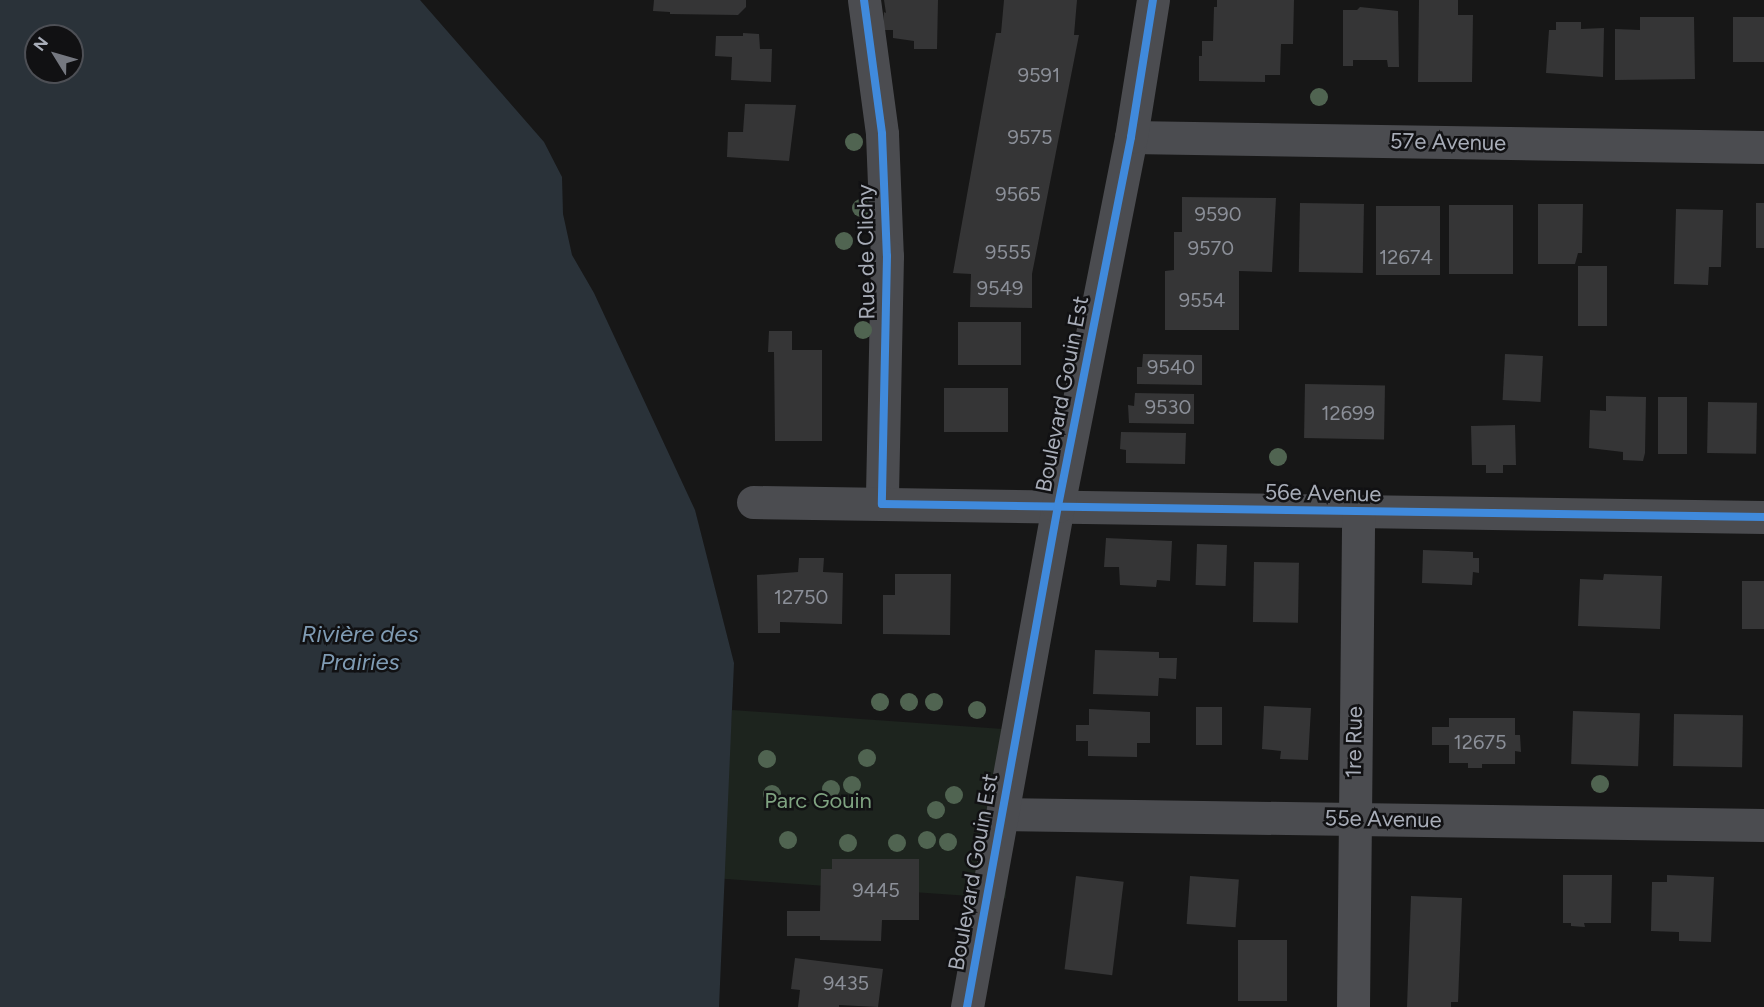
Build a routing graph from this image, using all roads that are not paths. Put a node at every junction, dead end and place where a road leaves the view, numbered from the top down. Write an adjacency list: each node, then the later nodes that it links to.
1 (864, 0): 6 (street, Rue de Clichy)
2 (1153, 0): 3 (street, Boulevard Gouin Est)
3 (1131, 137): 4 (street, 57e Avenue); 7 (street, Boulevard Gouin Est)
4 (1764, 147)
5 (753, 502): 6 (street, 56e Avenue)
6 (882, 504): 7 (street, 56e Avenue)
7 (1058, 506): 8 (street, 56e Avenue); 10 (street, Boulevard Gouin Est)
8 (1358, 512): 9 (street, 56e Avenue); 11 (street, 1re Rue)
9 (1764, 517)
10 (1003, 814): 11 (street, 55e Avenue); 13 (street, Boulevard Gouin Est)
11 (1353, 818): 12 (street, 55e Avenue); 14 (street, 1re Rue)
12 (1764, 825)
13 (967, 1007)
14 (1353, 1007)

